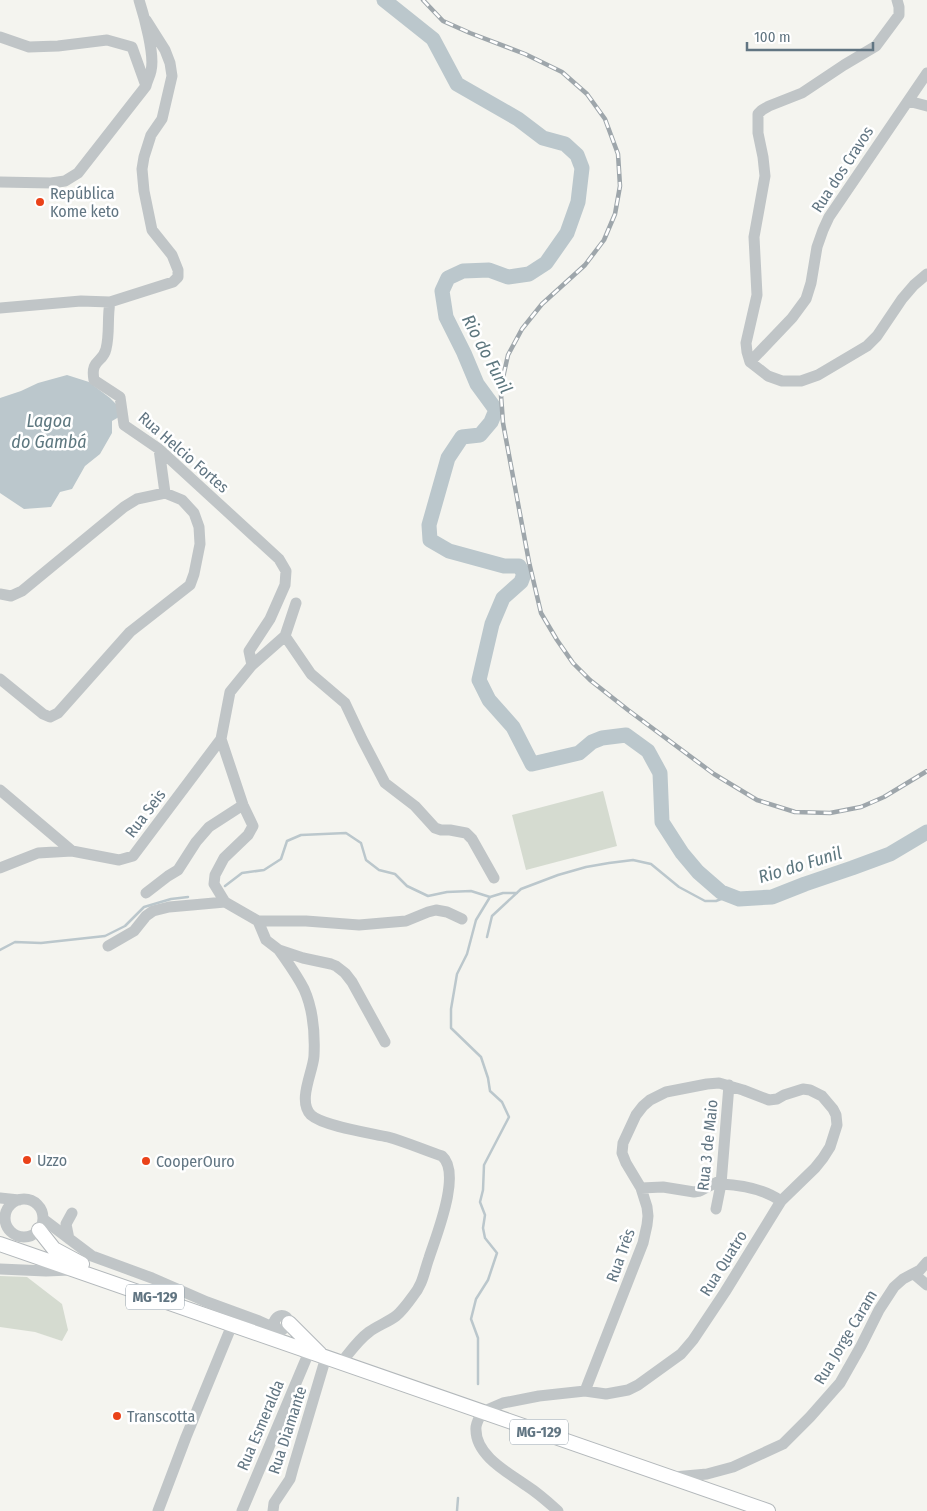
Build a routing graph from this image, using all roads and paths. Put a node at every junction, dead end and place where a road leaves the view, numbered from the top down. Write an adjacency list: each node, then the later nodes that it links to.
1 (139, 0): 3 (street)
2 (897, 0): 13 (street)
3 (146, 20): 6 (street); 11 (street)
4 (0, 38): 6 (street)
5 (927, 72): 7 (street, Rua dos Cravos)
6 (146, 86): 9 (street)
7 (908, 101): 8 (street); 13 (street, Rua dos Cravos)
8 (927, 106)
9 (0, 182)
10 (927, 274): 13 (street)
11 (110, 302): 12 (street); 14 (street, Rua Helcio Fortes)
12 (0, 308)
13 (750, 362)
14 (159, 449): 15 (street); 19 (street, Rua Helcio Fortes)
15 (165, 493): 16 (street); 20 (street)
16 (0, 594)
17 (296, 603): 18 (street)
18 (286, 636): 19 (street); 26 (street)
19 (252, 665): 21 (street, Rua Helcio Fortes)
20 (0, 679)
21 (221, 739): 23 (street, Rua Helcio Fortes); 24 (street, Rua Seis)
22 (0, 790): 24 (street)
23 (243, 805): 27 (street); 28 (street, Rua Helcio Fortes)
24 (72, 851): 25 (street, Rua Seis)
25 (0, 868)
26 (494, 878)
27 (146, 893)
28 (224, 902): 30 (street); 31 (street)
29 (462, 919): 30 (street)
30 (258, 921): 32 (street)
31 (108, 946)
32 (279, 950): 33 (street); 58 (street)
33 (385, 1042)
34 (729, 1085): 35 (street, Rua 3 de Maio); 36 (street, Rua Três); 39 (street, Rua Quatro)
35 (721, 1182): 36 (street); 39 (street); 40 (street, Rua 3 de Maio)
36 (641, 1188): 59 (street, Rua Três)
37 (0, 1198): 38 (street)
38 (19, 1200): 42 (street); 43 (street)
39 (781, 1201): 59 (street, Rua Quatro)
40 (716, 1209)
41 (72, 1213): 44 (street)
42 (2, 1216): 43 (street)
43 (43, 1229): 44 (street); 44 (street); 47 (main road)
44 (69, 1239): 54 (street)
45 (0, 1244): 46 (main road, MG-129)
46 (15, 1249): 47 (main road); 50 (main road, MG-129)
47 (62, 1254): 53 (main road)
48 (927, 1262): 51 (street, Rua Jorge Caram)
49 (0, 1268): 50 (street)
50 (77, 1270): 53 (main road, MG-129)
51 (914, 1274): 52 (street); 61 (street, Rua Jorge Caram)
52 (927, 1285)
53 (128, 1287): 55 (main road, MG-129)
54 (280, 1323): 57 (main road)
55 (232, 1325): 56 (main road, MG-129); 63 (street)
56 (309, 1352): 57 (main road, MG-129); 64 (street, Rua Esmeralda)
57 (324, 1357): 58 (main road, MG-129); 65 (street, Rua Diamante)
58 (341, 1363): 60 (main road, MG-129)
59 (584, 1391): 60 (street, Rua Quatro)
60 (482, 1412): 61 (main road, MG-129); 62 (street)
61 (672, 1478): 68 (main road, MG-129)
62 (538, 1495): 66 (street); 67 (street)
63 (158, 1511)
64 (242, 1511)
65 (273, 1511)
66 (547, 1511)
67 (558, 1511)
68 (768, 1511)

